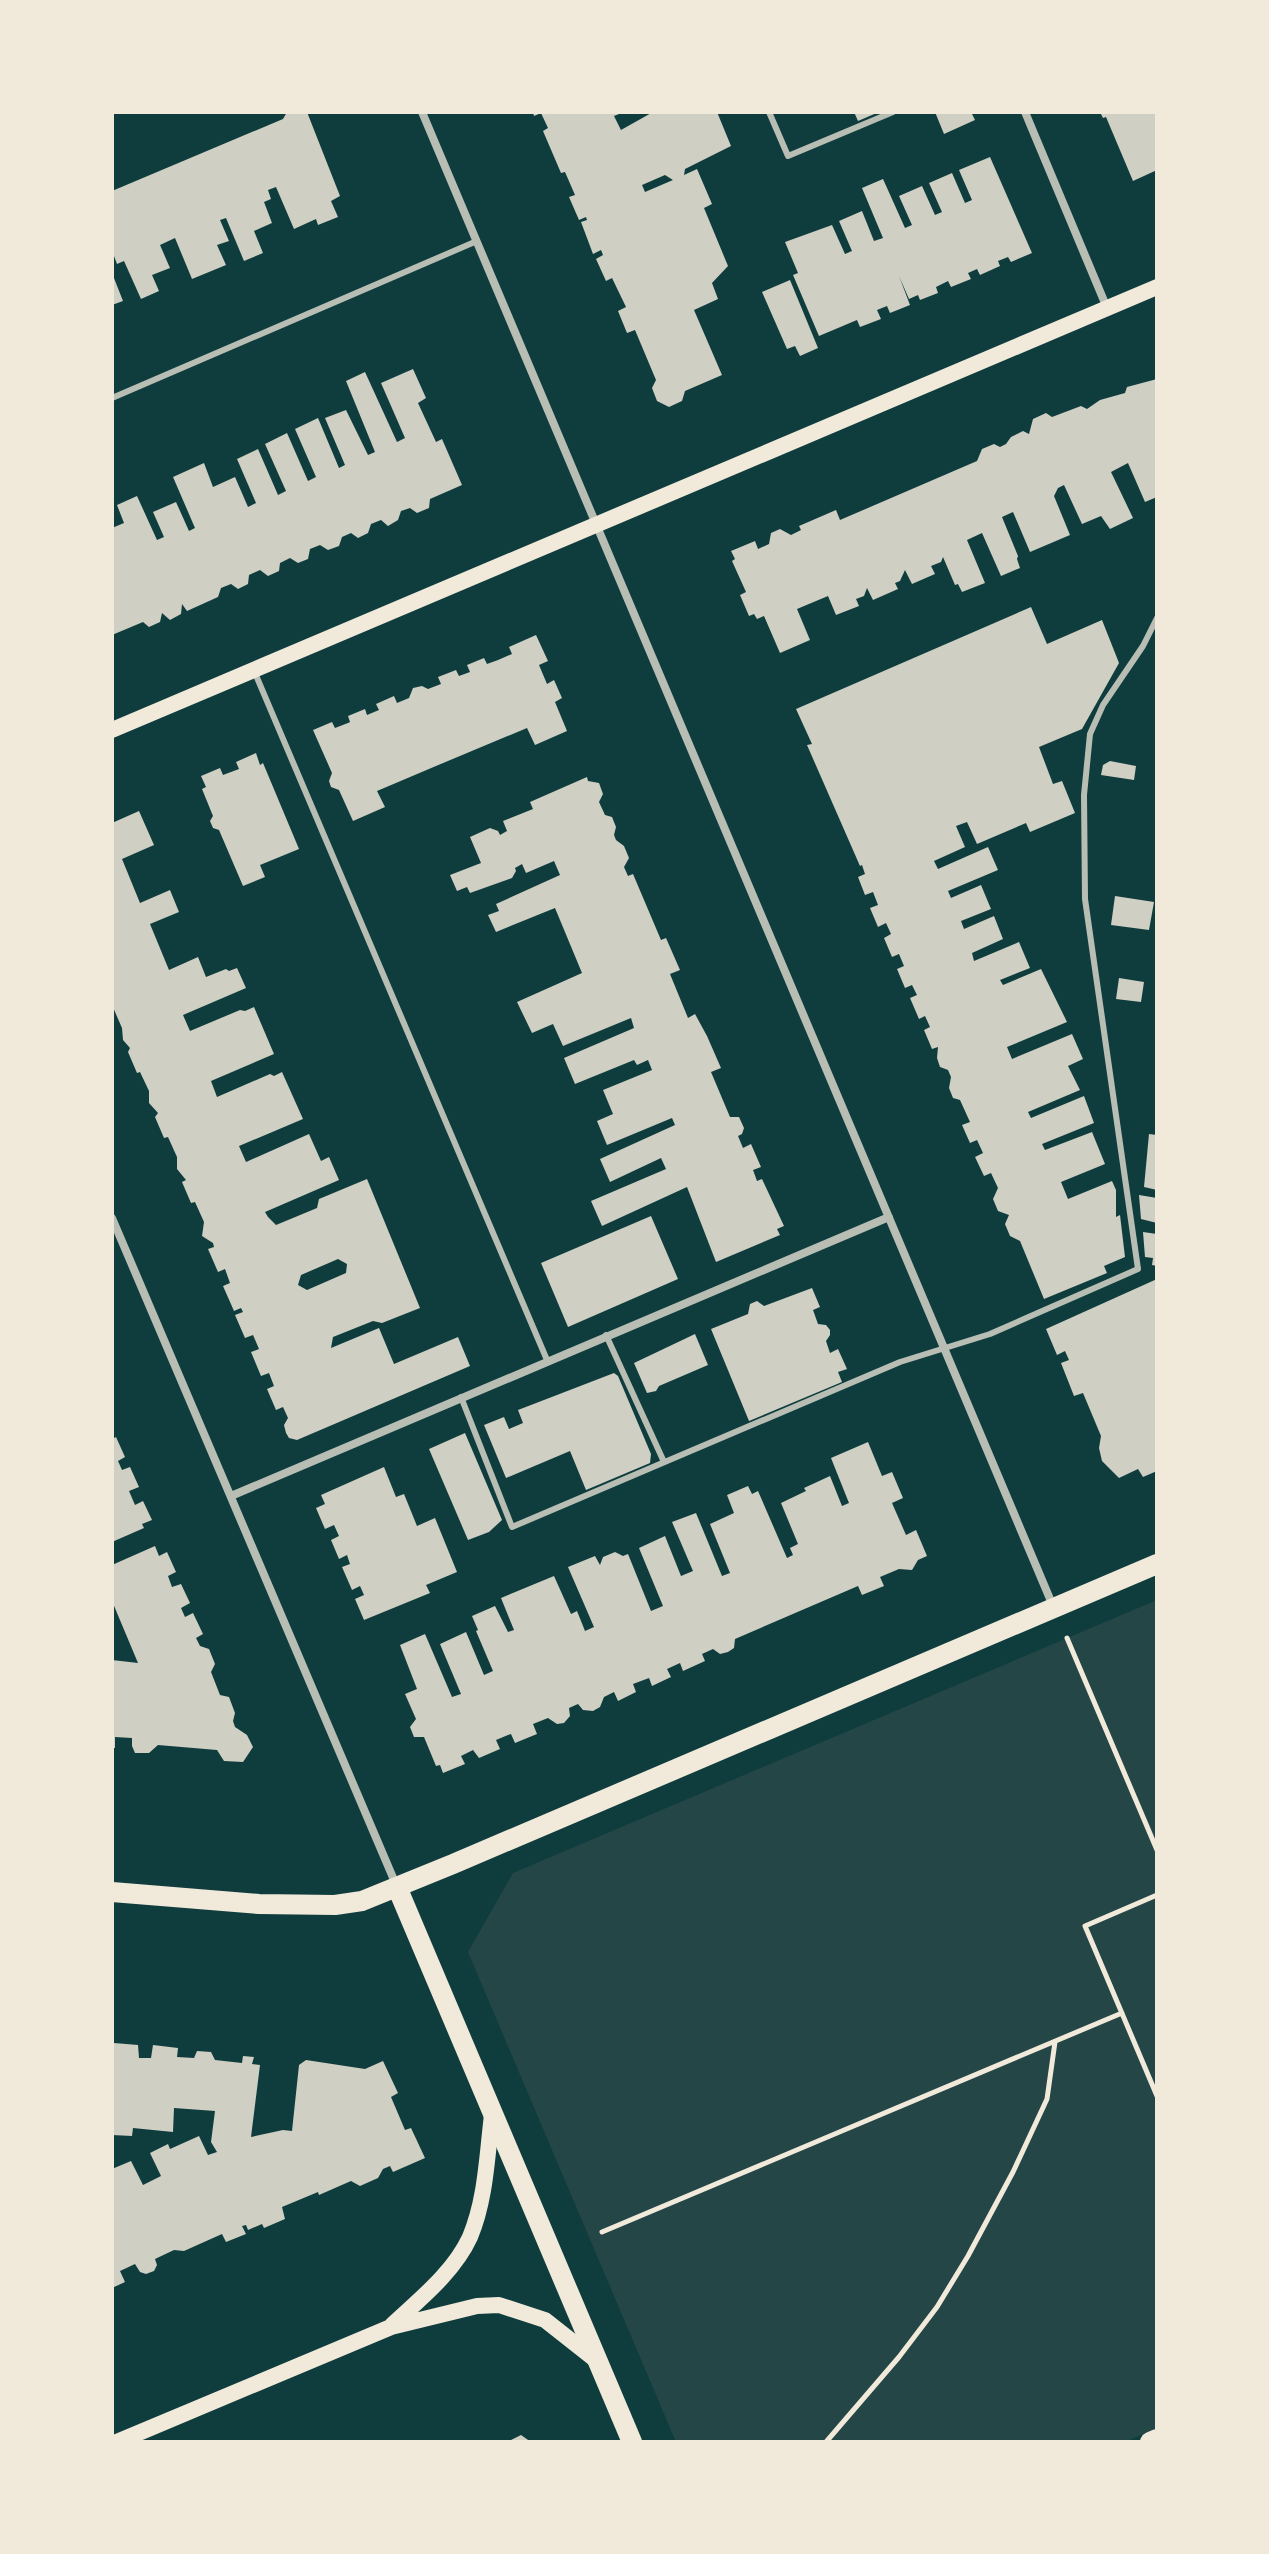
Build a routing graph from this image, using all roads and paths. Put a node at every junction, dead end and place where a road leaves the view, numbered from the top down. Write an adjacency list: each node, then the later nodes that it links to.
1 (422, 112): 5 (street)
2 (769, 112): 3 (lane)
3 (893, 112)
4 (1025, 112): 7 (street)
5 (477, 241): 8 (lane); 9 (street)
6 (1157, 287): 7 (main road)
7 (1107, 308): 9 (main road)
8 (112, 398)
9 (598, 525): 11 (main road); 13 (street)
10 (1157, 618): 17 (lane)
11 (253, 669): 12 (main road); 18 (lane)
12 (112, 730)
13 (889, 1217): 16 (street); 17 (street)
14 (112, 1218): 15 (street)
15 (115, 1233): 21 (street)
16 (606, 1335): 18 (street); 20 (lane)
17 (944, 1349): 20 (lane); 23 (street)
18 (547, 1360): 19 (street)
19 (461, 1397): 20 (lane); 21 (street)
20 (664, 1462)
21 (231, 1496): 25 (street)
22 (1157, 1564): 23 (main road)
23 (1054, 1607): 24 (path); 25 (main road)
24 (1157, 1850)
25 (397, 1887): 26 (main road); 31 (main road)
26 (112, 1892)
27 (1157, 1895): 28 (path)
28 (1122, 2013): 29 (path); 30 (path)
29 (1055, 2042): 32 (path); 38 (path)
30 (1157, 2096)
31 (492, 2115): 33 (main road); 34 (main road)
32 (602, 2232)
33 (391, 2327): 34 (main road); 36 (main road)
34 (600, 2363): 37 (main road)
35 (1157, 2439): 39 (main road)
36 (117, 2442)
37 (632, 2442)
38 (826, 2442)
39 (1150, 2442)

